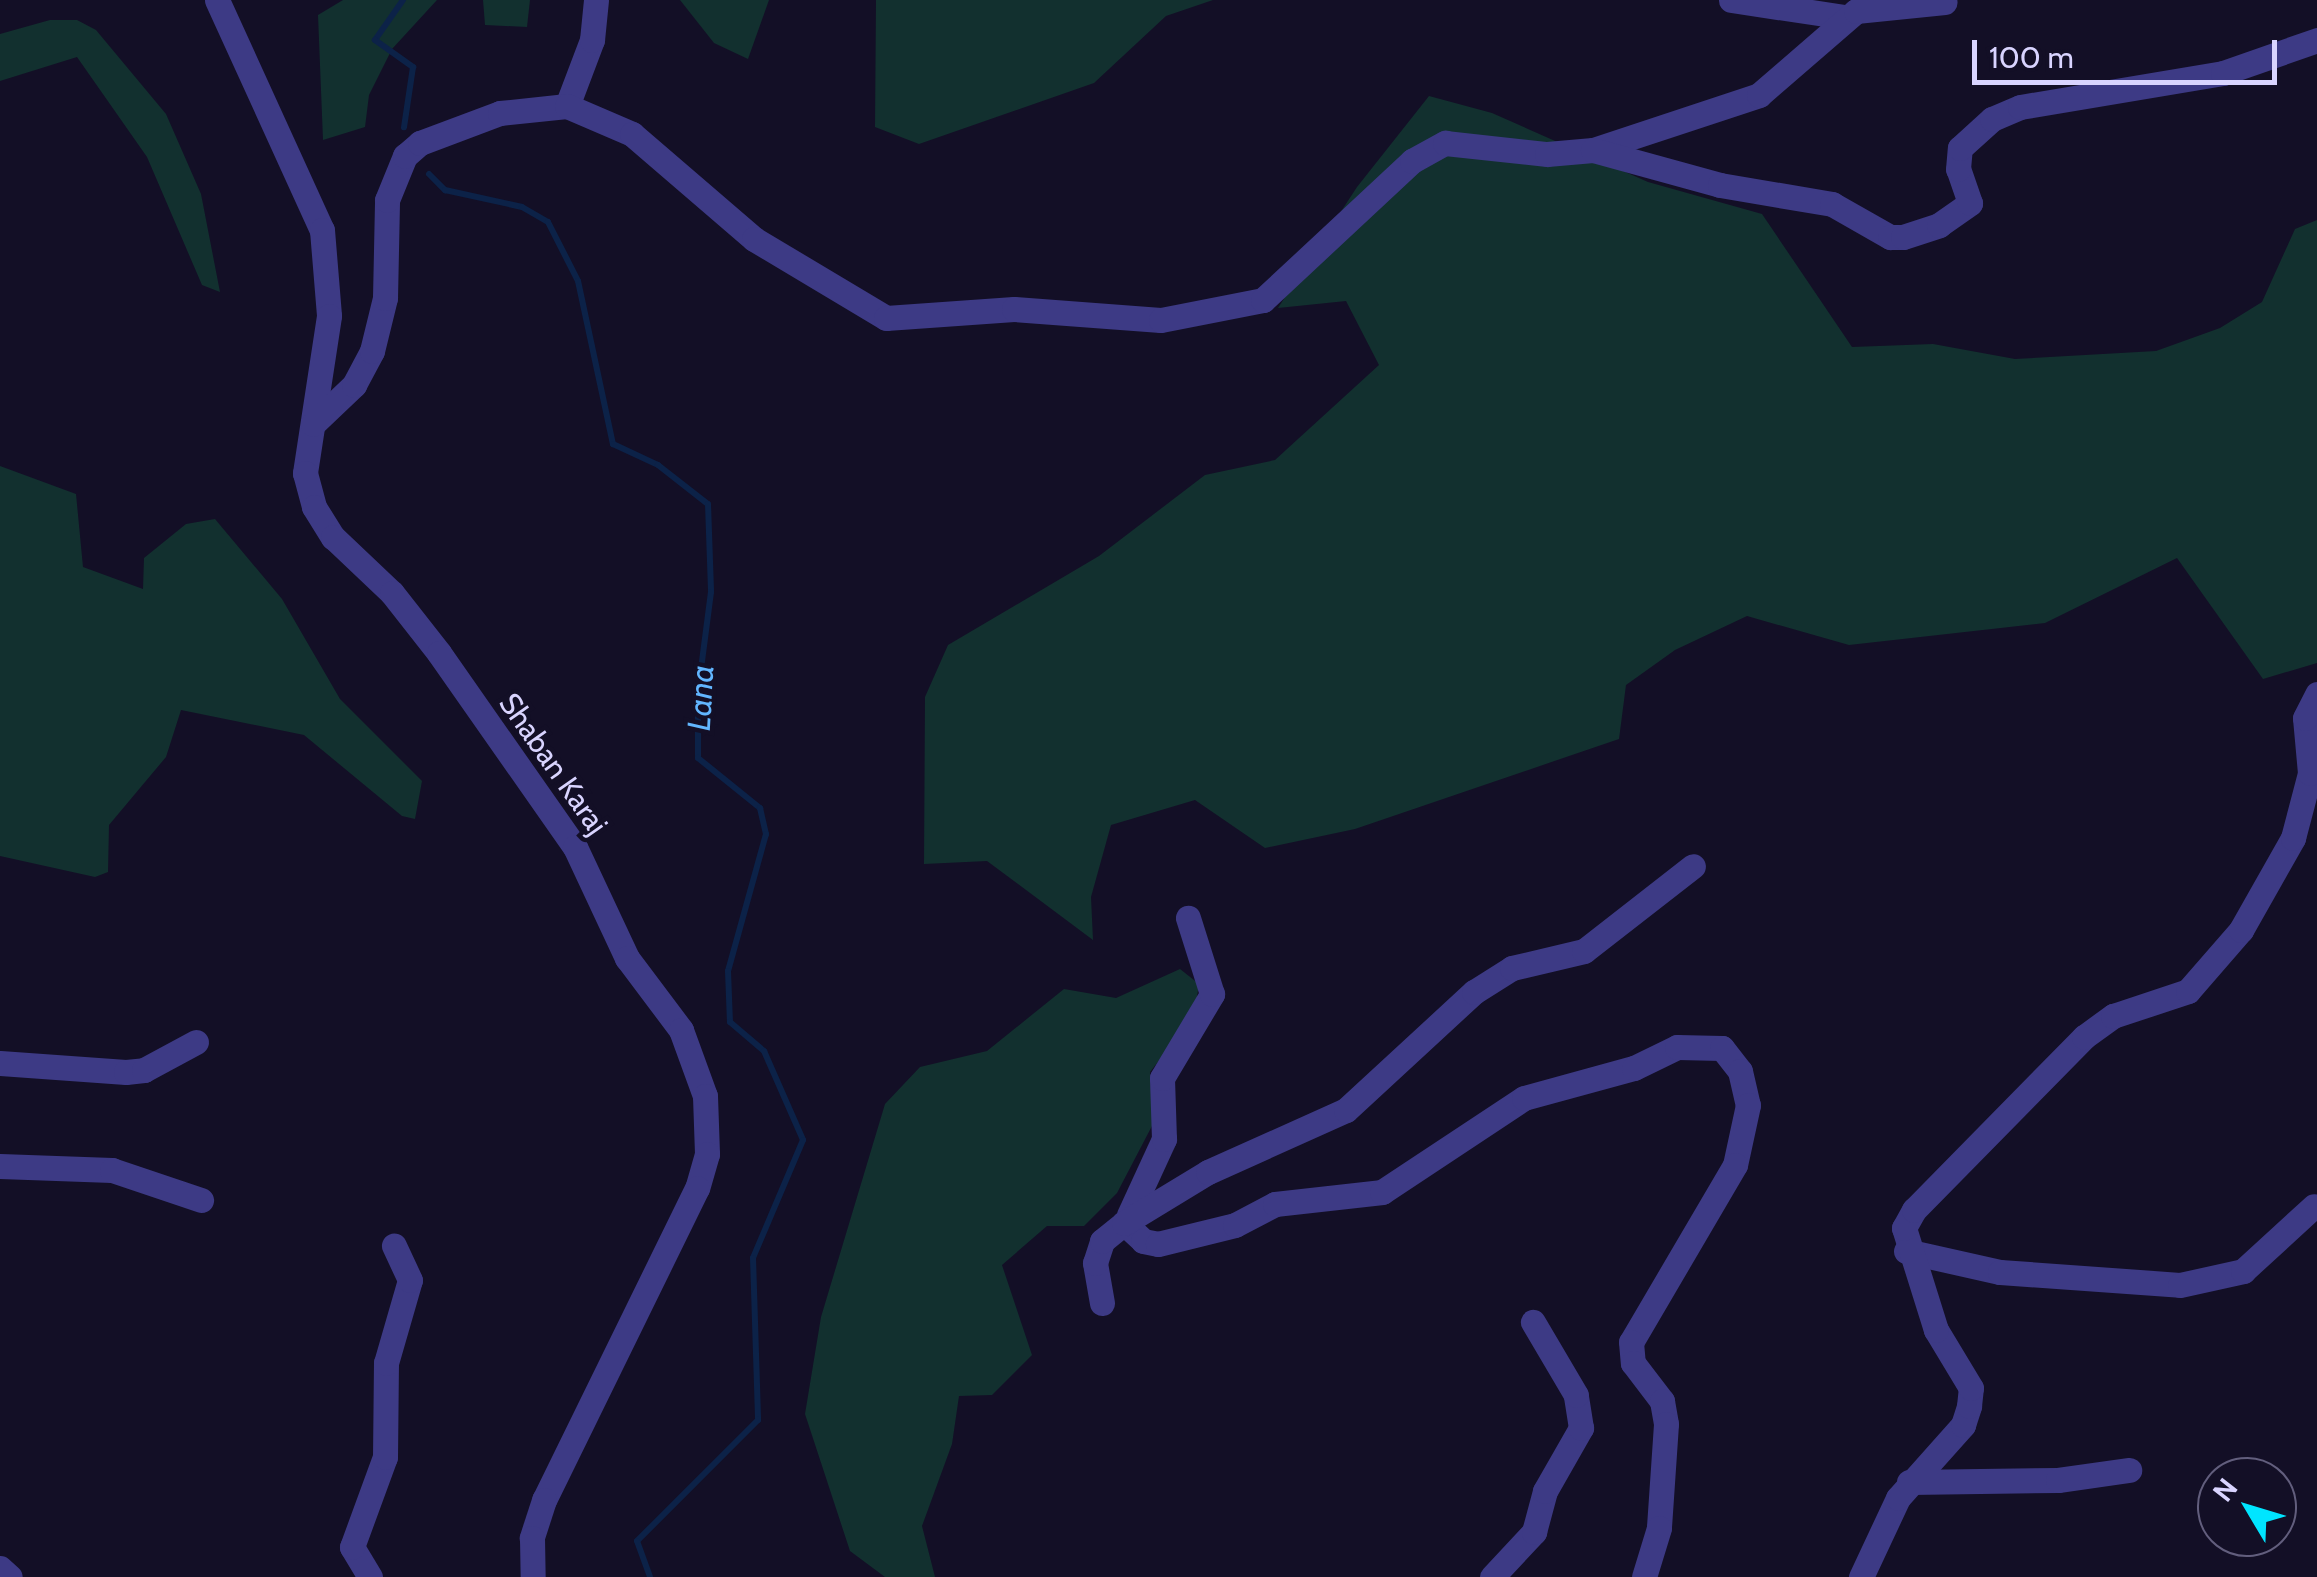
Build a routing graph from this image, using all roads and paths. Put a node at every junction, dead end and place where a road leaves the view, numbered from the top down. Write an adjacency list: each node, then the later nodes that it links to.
1 (216, 0): 9 (street, Shaban Karaj)
2 (596, 0): 7 (street)
3 (1731, 0): 5 (street)
4 (1946, 2): 5 (street)
5 (1845, 17): 8 (street)
6 (2317, 40): 8 (street)
7 (567, 106): 8 (street); 9 (street)
8 (1593, 150)
9 (314, 424): 28 (street, Shaban Karaj)
10 (2317, 694): 20 (street)
11 (1693, 866): 18 (street)
12 (1188, 918): 18 (street)
13 (196, 1042): 14 (street)
14 (0, 1063)
15 (0, 1166): 16 (street)
16 (200, 1200)
17 (2314, 1206): 20 (street)
18 (1124, 1223): 21 (street); 30 (street)
19 (394, 1246): 27 (street)
20 (1906, 1251): 24 (street)
21 (1102, 1303)
22 (1533, 1322): 29 (street)
23 (2129, 1470): 24 (street)
24 (1910, 1482): 31 (street)
25 (0, 1568): 26 (street)
26 (10, 1577)
27 (370, 1577)
28 (533, 1577)
29 (1492, 1577)
30 (1644, 1577)
31 (1861, 1577)

